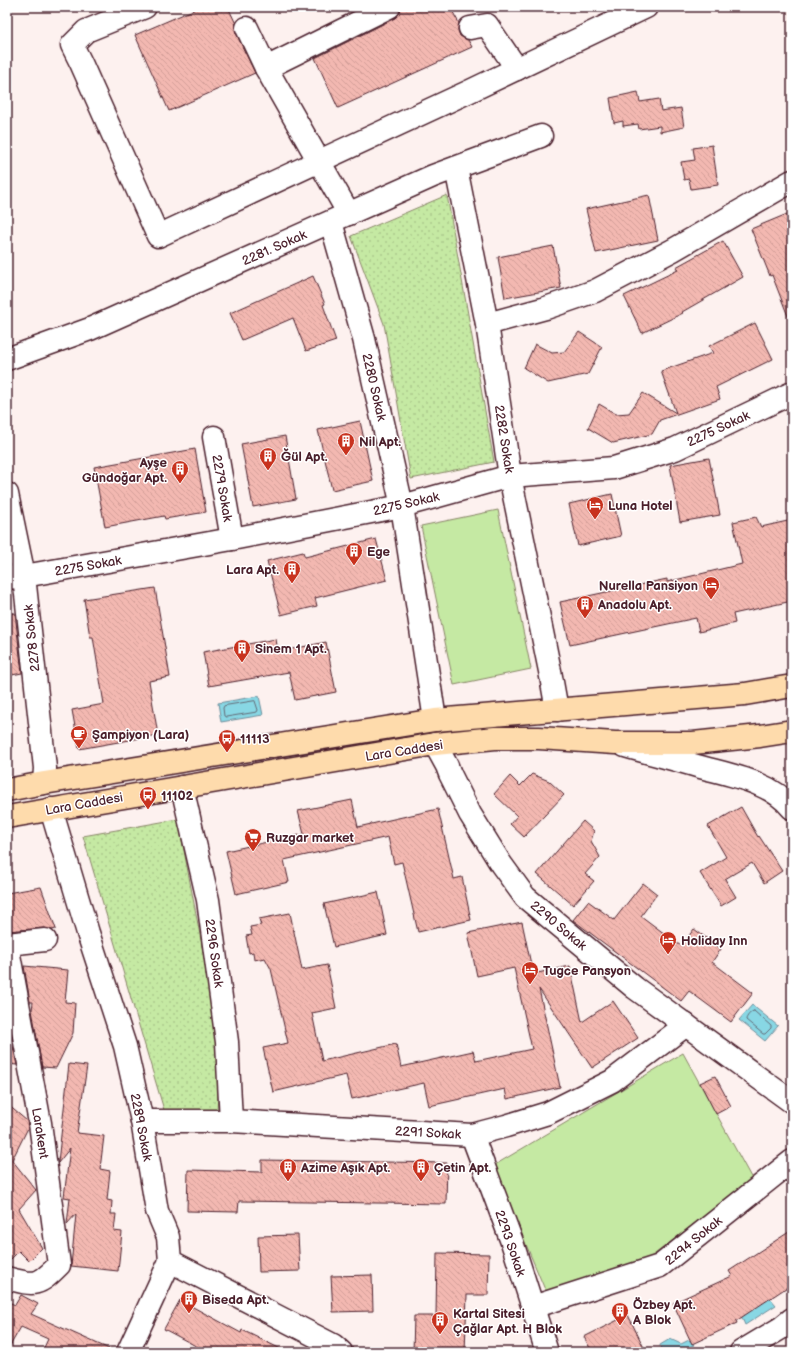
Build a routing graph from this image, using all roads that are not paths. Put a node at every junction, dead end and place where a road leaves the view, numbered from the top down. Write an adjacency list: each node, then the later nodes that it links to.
1 (145, 7): 9 (street)
2 (389, 7): 6 (street)
3 (646, 7): 7 (street)
4 (247, 28): 6 (street, 2280 Sokak)
5 (470, 28): 7 (street)
6 (266, 68): 9 (street, 2280 Sokak)
7 (517, 69): 9 (street)
8 (541, 136): 10 (street, 2281. Sokak)
9 (319, 161): 12 (street, 2280 Sokak)
10 (456, 168): 12 (street, 2281. Sokak); 13 (street, 2282 Sokak)
11 (792, 181): 13 (street)
12 (340, 218): 14 (street, 2281. Sokak); 19 (street, 2280 Sokak)
13 (487, 324): 17 (street, 2282 Sokak)
14 (7, 359)
15 (792, 393): 17 (street, 2275 Sokak)
16 (214, 437): 20 (street, 2279 Sokak)
17 (510, 476): 19 (street, 2275 Sokak); 23 (street, 2282 Sokak)
18 (7, 494): 21 (street, 2278 Sokak)
19 (402, 506): 20 (street, 2275 Sokak); 24 (street, 2280 Sokak)
20 (232, 539): 21 (street, 2275 Sokak)
21 (16, 577): 28 (street, 2278 Sokak)
22 (792, 686): 23 (main road)
23 (557, 710): 24 (main road)
24 (435, 720): 28 (main road)
25 (792, 731): 26 (main road)
26 (615, 743): 27 (main road, Lara Caddesi); 31 (street, Lara Caddesi)
27 (435, 744): 29 (main road, Lara Caddesi); 36 (street, 2290 Sokak)
28 (44, 782): 30 (main road)
29 (182, 787): 32 (main road, Lara Caddesi); 39 (street, 2296 Sokak)
30 (7, 790)
31 (792, 808)
32 (51, 809): 33 (main road, Lara Caddesi); 38 (street, 2289 Sokak)
33 (7, 817)
34 (45, 940): 35 (street, Larakent)
35 (7, 944): 43 (street, Larakent)
36 (686, 1025): 37 (street, 2290 Sokak); 40 (street, 2291 Sokak)
37 (792, 1102)
38 (142, 1121): 39 (street, 2291 Sokak); 42 (street, 2289 Sokak)
39 (230, 1121): 40 (street, 2291 Sokak)
40 (472, 1134): 44 (street, 2293 Sokak)
41 (792, 1161): 44 (street, 2294 Sokak)
42 (170, 1261): 46 (street); 47 (street)
43 (7, 1278)
44 (533, 1308): 48 (street, 2293 Sokak)
45 (788, 1328): 49 (street)
46 (128, 1352)
47 (341, 1352)
48 (547, 1352)
49 (741, 1352)

